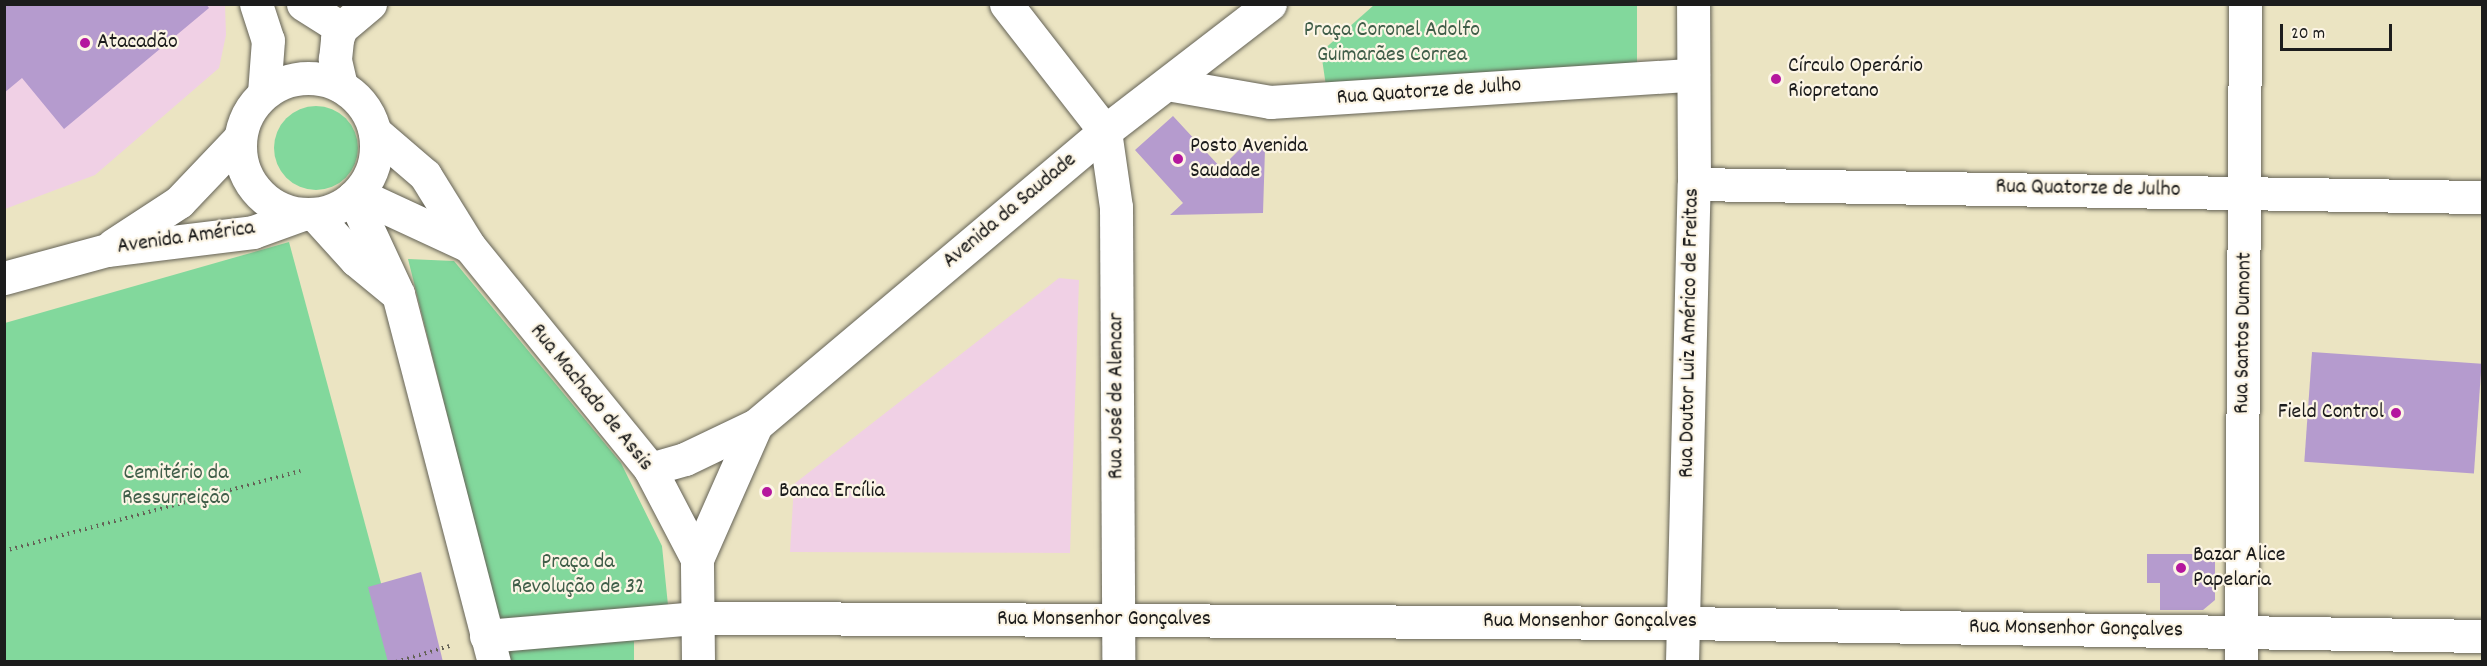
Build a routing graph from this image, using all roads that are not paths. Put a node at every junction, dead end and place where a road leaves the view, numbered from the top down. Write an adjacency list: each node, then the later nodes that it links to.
1 (256, 4): 12 (street)
2 (303, 4): 8 (street)
3 (370, 4): 8 (street)
4 (1006, 4): 13 (street)
5 (1270, 4): 10 (street, Avenida da Saudade)
6 (1693, 4): 9 (street, Rua Doutor Luiz Américo de Freitas)
7 (2245, 4): 17 (street, Rua Santos Dumont)
8 (341, 28): 11 (street)
9 (1693, 75): 10 (street, Rua Quatorze de Julho); 16 (street, Rua Doutor Luiz Américo de Freitas)
10 (1167, 84): 13 (street, Avenida da Saudade)
11 (341, 86): 12 (street); 14 (street)
12 (264, 93): 15 (street)
13 (1105, 131): 25 (street, Avenida da Saudade); 29 (street, Rua José de Alencar)
14 (375, 132): 18 (street); 21 (street, Rua Machado de Assis)
15 (239, 139): 20 (street); 22 (street, Avenida América)
16 (1694, 184): 17 (street, Rua Quatorze de Julho); 30 (street, Rua Doutor Luiz Américo de Freitas)
17 (2246, 191): 19 (street, Rua Quatorze de Julho); 32 (street, Rua Santos Dumont)
18 (355, 196): 20 (street); 21 (street, Rua Machado de Assis); 24 (street)
19 (2482, 197)
20 (307, 215): 22 (street, Avenida América); 24 (street)
21 (469, 246): 26 (street, Rua Machado de Assis)
22 (107, 250): 23 (street, Avenida América)
23 (4, 278)
24 (398, 294): 33 (street)
25 (756, 425): 26 (street, Avenida da Saudade); 27 (street, Avenida da Saudade)
26 (650, 469): 27 (street, Rua Machado de Assis)
27 (697, 559): 28 (street)
28 (698, 618): 29 (street, Rua Monsenhor Gonçalves); 33 (street, Rua Monsenhor Gonçalves); 34 (street)
29 (1119, 620): 30 (street, Rua Monsenhor Gonçalves); 35 (street, Rua José de Alencar)
30 (1683, 622): 32 (street, Rua Monsenhor Gonçalves); 36 (street, Rua Doutor Luiz Américo de Freitas)
31 (2482, 636): 32 (street, Rua Monsenhor Gonçalves)
32 (2241, 646)
33 (490, 649)
34 (698, 662)
35 (1118, 662)
36 (1682, 662)

